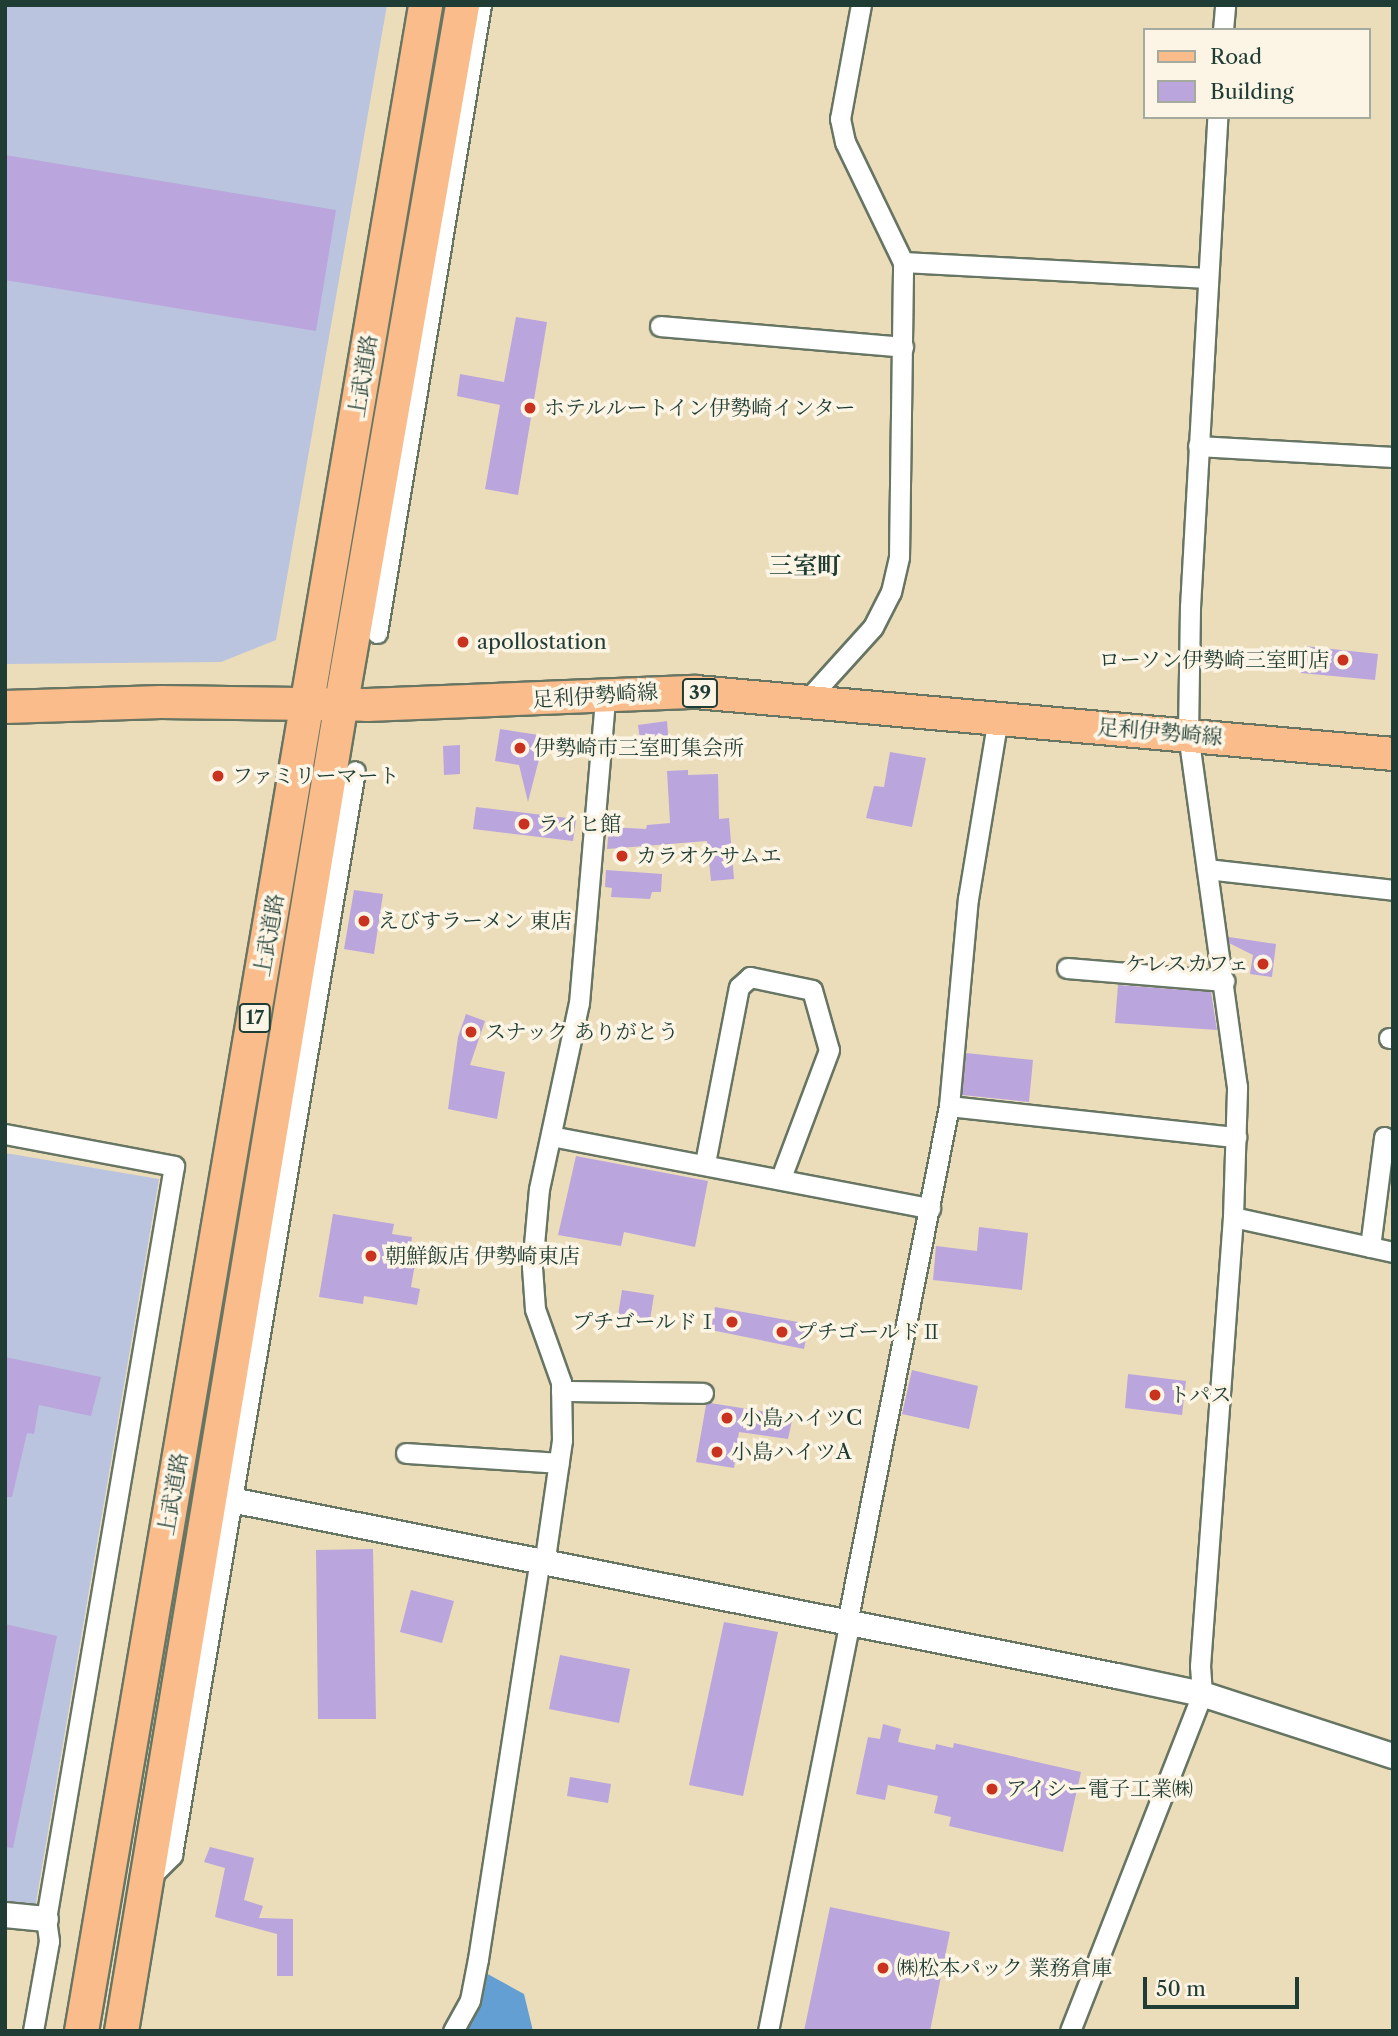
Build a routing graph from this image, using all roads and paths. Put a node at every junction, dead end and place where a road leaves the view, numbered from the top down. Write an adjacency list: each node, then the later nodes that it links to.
1 (425, 5): 19 (highway, 上武道路 / 17)
2 (462, 5): 15 (highway, 上武道路 / 17)
3 (481, 5): 12 (street)
4 (861, 5): 8 (street)
5 (1225, 5): 6 (street)
6 (1223, 28)
7 (1217, 119): 9 (street)
8 (904, 262): 9 (street); 11 (street)
9 (1208, 278): 13 (street)
10 (660, 326): 11 (street)
11 (903, 347): 18 (street)
12 (409, 433): 15 (street); 16 (street)
13 (1198, 446): 14 (street); 22 (street)
14 (1393, 457)
15 (383, 460): 19 (highway, 上武道路 / 17)
16 (377, 633)
17 (605, 699): 18 (main road, 足利伊勢崎線 / 39); 19 (main road, 足利伊勢崎線 / 39); 33 (street)
18 (807, 700): 21 (main road, 足利伊勢崎線 / 39)
19 (325, 703): 20 (main road, 足利伊勢崎線 / 39); 27 (highway, 上武道路 / 17); 56 (highway, 上武道路 / 17)
20 (5, 707)
21 (998, 717): 22 (main road, 足利伊勢崎線 / 39); 31 (street)
22 (1188, 734): 23 (main road, 足利伊勢崎線 / 39); 25 (street)
23 (1393, 754)
24 (355, 771): 28 (street)
25 (1207, 869): 26 (street); 30 (street)
26 (1393, 890)
27 (305, 920): 28 (street); 51 (highway, 上武道路 / 17)
28 (324, 957): 46 (street)
29 (1066, 968): 30 (street)
30 (1224, 981): 34 (street)
31 (948, 1106): 34 (street); 38 (street)
32 (5, 1134): 53 (street)
33 (551, 1136): 36 (street); 42 (street)
34 (1236, 1137): 39 (street)
35 (1384, 1137): 40 (street)
36 (705, 1163): 37 (street); 37 (street)
37 (781, 1178): 38 (street)
38 (930, 1208): 48 (street)
39 (1233, 1217): 40 (street); 49 (street)
40 (1370, 1247): 41 (street)
41 (1393, 1252)
42 (561, 1391): 43 (street); 45 (street)
43 (703, 1393)
44 (407, 1453): 45 (street)
45 (559, 1463): 47 (street)
46 (231, 1500): 47 (street); 51 (street)
47 (541, 1564): 48 (street); 57 (street)
48 (848, 1623): 49 (street); 58 (street)
49 (1202, 1695): 50 (street); 59 (street)
50 (1393, 1756)
51 (146, 1881): 54 (highway, 上武道路 / 17)
52 (5, 1915): 53 (street)
53 (46, 1919): 55 (street)
54 (125, 2030)
55 (33, 2031)
56 (81, 2031)
57 (453, 2031)
58 (768, 2031)
59 (1070, 2031)

